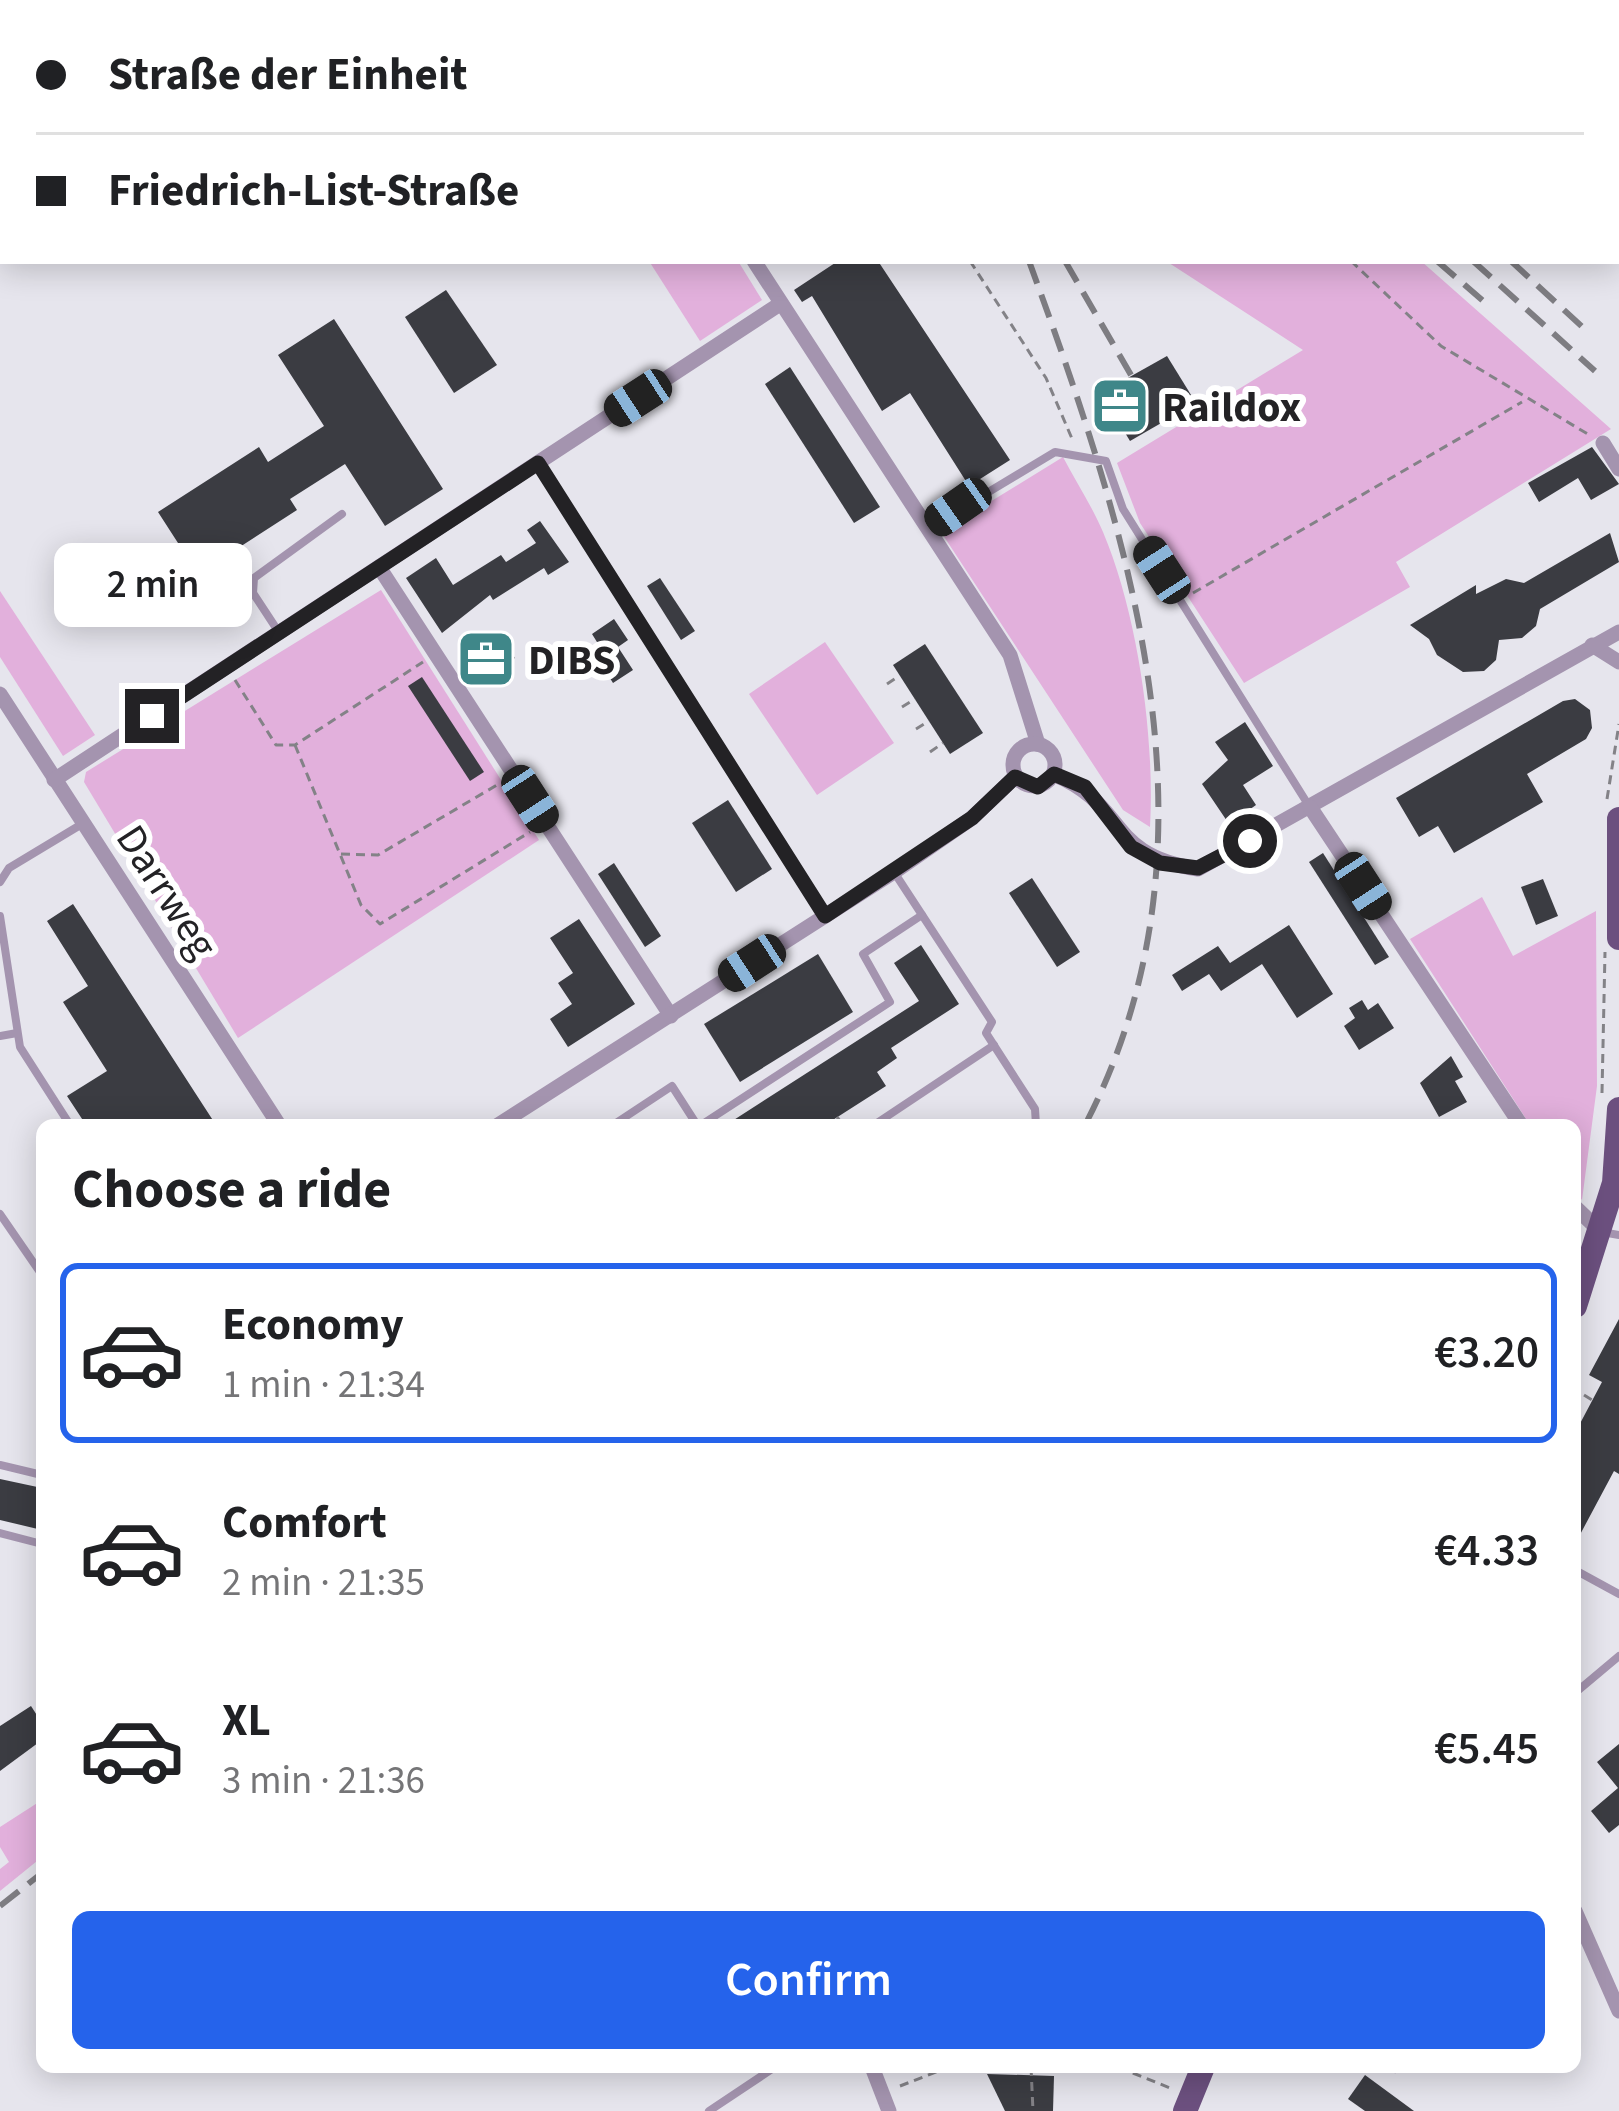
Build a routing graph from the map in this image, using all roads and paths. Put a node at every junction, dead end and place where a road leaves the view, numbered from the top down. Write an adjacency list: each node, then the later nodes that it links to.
1 (756, 264): 4 (street)
2 (972, 264): 7 (path)
3 (1355, 264): 6 (path)
4 (780, 304): 8 (street); 11 (street)
5 (1522, 402): 13 (path)
6 (1603, 443): 9 (street)
7 (1078, 453): 11 (lane); 13 (lane)
8 (538, 463): 12 (street); 46 (lane)
9 (1619, 469)
10 (342, 514): 15 (lane)
11 (926, 530): 29 (street)
12 (379, 567): 15 (street); 17 (street)
13 (1181, 600): 36 (lane)
14 (1619, 632): 16 (street)
15 (279, 633): 19 (street)
16 (1592, 645): 18 (street); 36 (street)
17 (434, 655): 30 (path); 33 (street)
18 (1619, 662)
19 (227, 667): 30 (path); 35 (street)
20 (899, 676): 21 (path)
21 (887, 684)
22 (0, 694): 35 (street, Darrweg)
23 (915, 699): 24 (path)
24 (902, 707)
25 (928, 721): 27 (path)
26 (1619, 724): 37 (path)
27 (916, 729)
28 (943, 743): 31 (path)
29 (1038, 744): 32 (street); 34 (street)
30 (295, 745): 40 (path)
31 (930, 752)
32 (1054, 774): 34 (street); 36 (street)
33 (514, 775): 38 (street); 40 (path)
34 (1015, 777): 41 (street)
35 (54, 780): 39 (street, Darrweg)
36 (1310, 807): 61 (street)
37 (1612, 818): 43 (main road)
38 (545, 822): 40 (path); 48 (street)
39 (82, 824): 42 (lane); 54 (street, Darrweg)
40 (341, 854)
41 (894, 872): 44 (lane); 46 (street)
42 (0, 882)
43 (1618, 887): 47 (main road)
44 (922, 915): 51 (lane); 58 (lane)
45 (0, 916): 49 (lane)
46 (825, 916): 48 (street)
47 (1612, 937): 52 (path)
48 (671, 1016): 55 (street)
49 (17, 1034): 50 (lane); 53 (lane)
50 (0, 1036)
51 (994, 1045): 59 (lane); 60 (lane)
52 (1611, 1102): 62 (main road)
53 (66, 1119)
54 (275, 1119)
55 (508, 1119)
56 (622, 1119): 57 (lane)
57 (695, 1119)
58 (708, 1119)
59 (883, 1119)
60 (1036, 1119)
61 (1517, 1119)
62 (1616, 1183): 65 (main road)
63 (1581, 1211): 65 (street)
64 (0, 1214): 66 (lane)
65 (1610, 1233): 67 (main road)
66 (36, 1266)
67 (1581, 1293)
68 (1584, 1395): 69 (path)
69 (1592, 1400)
70 (0, 1465): 71 (lane)
71 (36, 1474)
72 (0, 1533): 73 (lane)
73 (36, 1542)
74 (1581, 1573): 75 (lane)
75 (1619, 1594)
76 (1619, 1656): 77 (lane)
77 (1581, 1688)
78 (1581, 1925): 79 (street)
79 (1619, 2011)
80 (766, 2073): 90 (lane)
81 (874, 2073): 88 (street)
82 (934, 2073): 88 (path)
83 (1031, 2073): 92 (path)
84 (1134, 2073): 87 (path)
85 (1146, 2073): 87 (path)
86 (1201, 2073): 89 (main road)
87 (1144, 2077): 89 (path)
88 (882, 2093): 91 (street)
89 (1188, 2104)
90 (709, 2111)
91 (889, 2111)
92 (1033, 2111)

